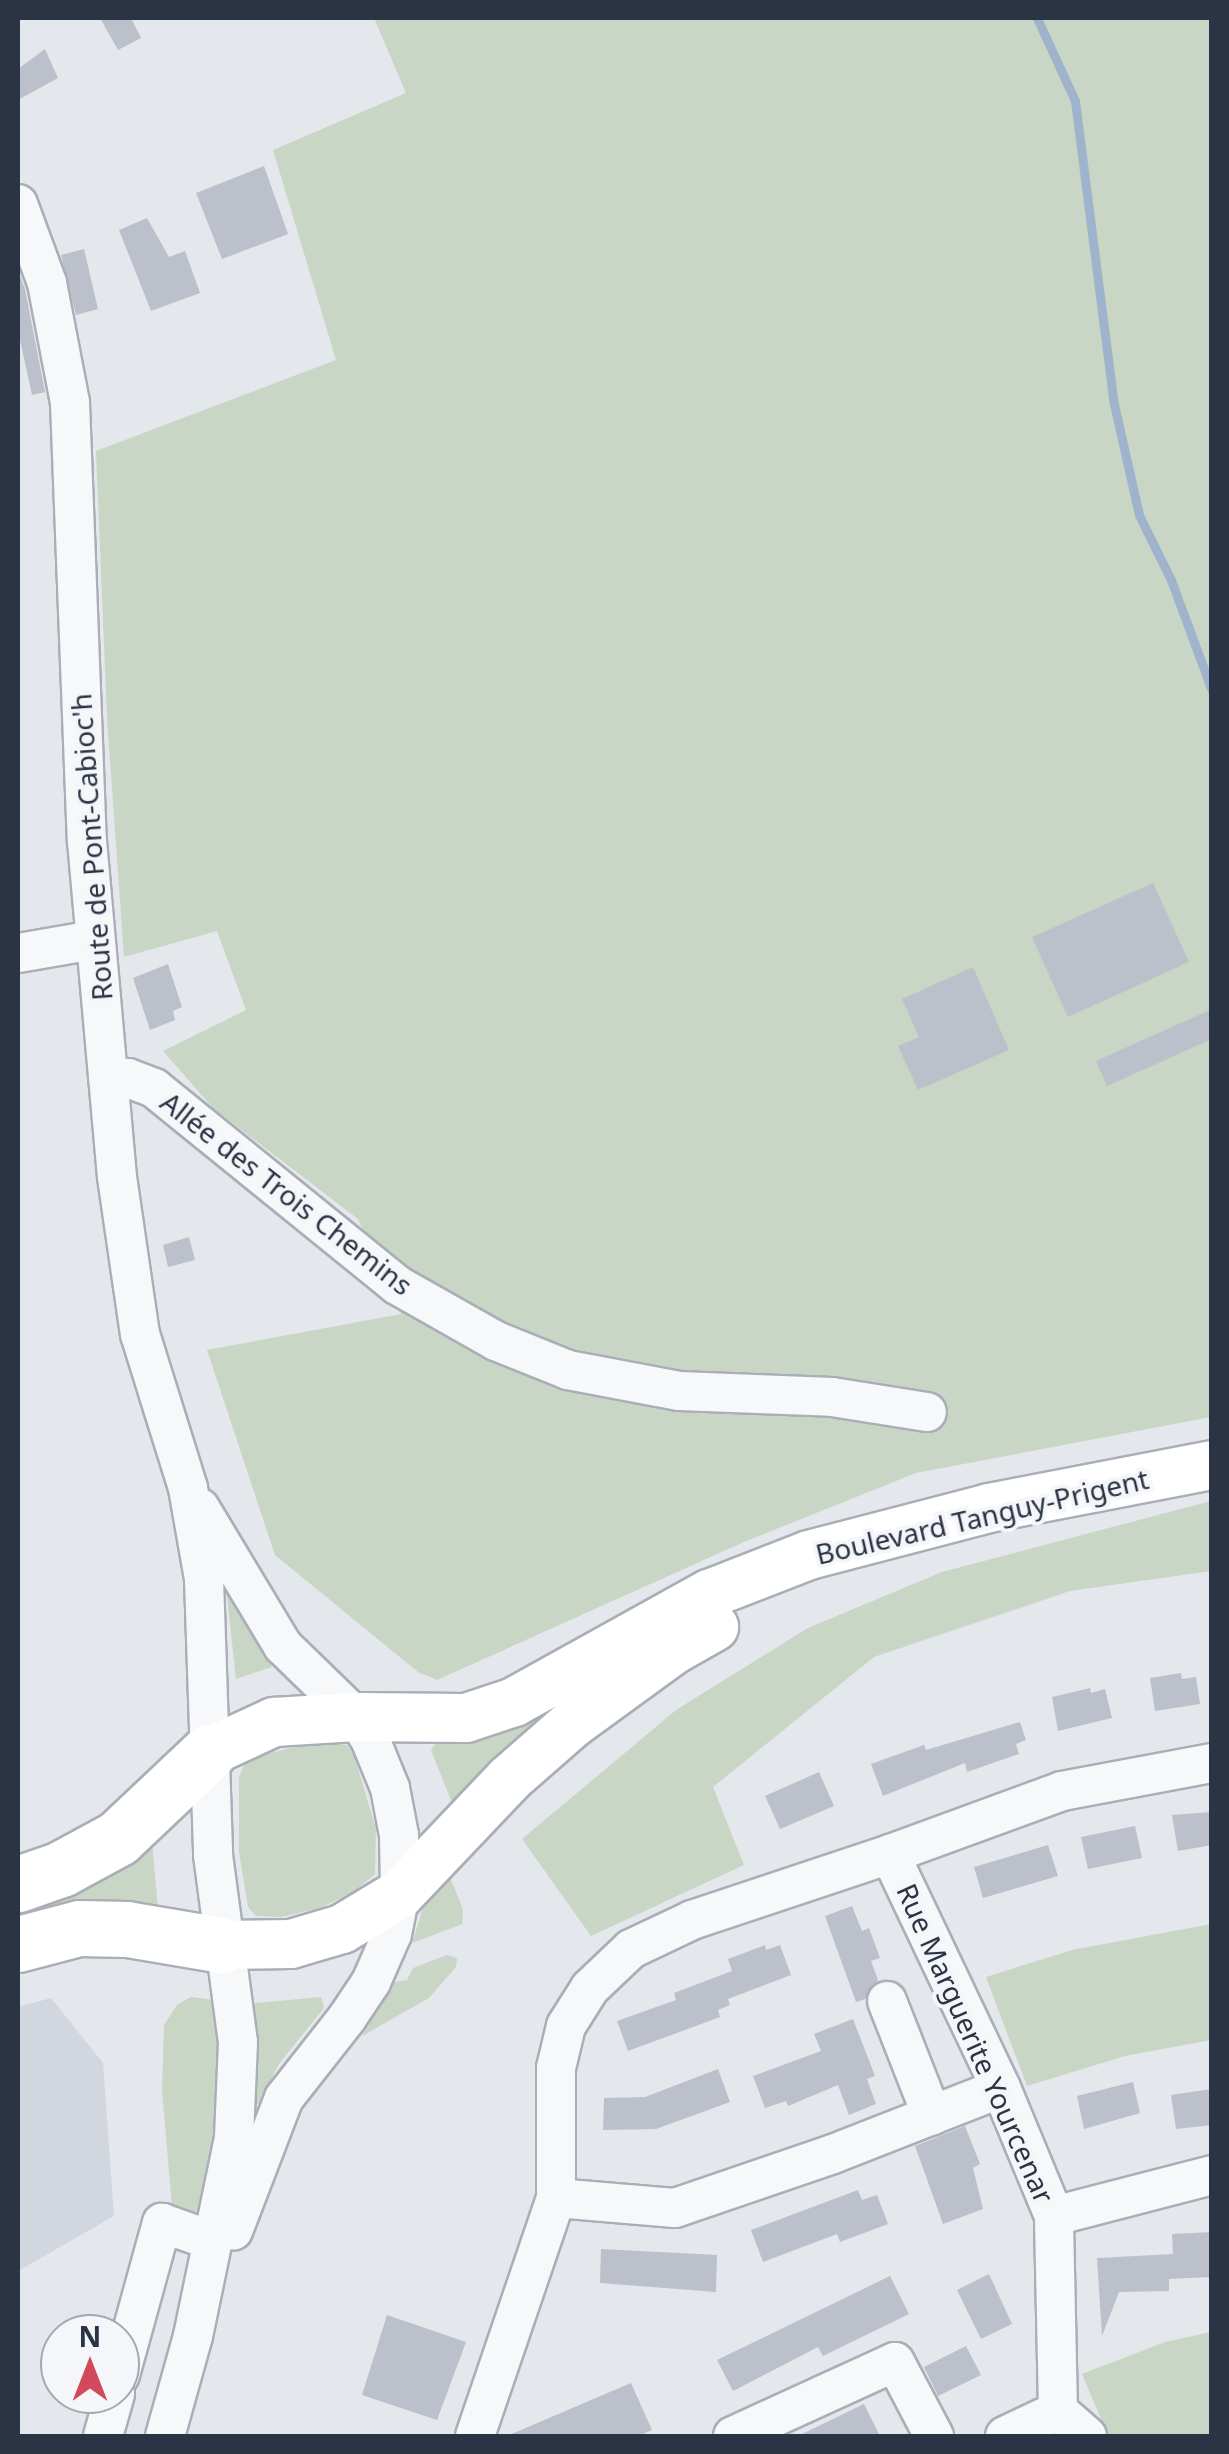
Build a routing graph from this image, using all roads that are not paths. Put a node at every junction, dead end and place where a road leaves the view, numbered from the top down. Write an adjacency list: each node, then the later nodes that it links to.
1 (18, 204): 2 (street, Route de Pont-Cabioc'h)
2 (94, 940): 3 (street); 4 (street, Route de Pont-Cabioc'h)
3 (18, 953)
4 (108, 1077): 5 (street, Allée des Trois Chemins); 7 (street, Route de Pont-Cabioc'h)
5 (927, 1412)
6 (1212, 1465): 8 (main road, Boulevard Tanguy-Prigent)
7 (188, 1488): 9 (street, Route de Pont-Cabioc'h); 10 (street, Route de Pont-Cabioc'h)
8 (910, 1530): 9 (main road, Boulevard Tanguy-Prigent); 14 (main road)
9 (356, 1717): 10 (main road, Boulevard Tanguy-Prigent); 14 (street)
10 (209, 1752): 13 (highway); 16 (street)
11 (1212, 1764): 12 (street, Rue Marguerite Yourcenar)
12 (890, 1854): 18 (street, Rue Marguerite Yourcenar); 21 (street)
13 (18, 1884)
14 (400, 1894): 16 (main road); 25 (street)
15 (18, 1944): 16 (highway)
16 (222, 1945): 23 (street)
17 (887, 2001): 19 (street)
18 (1002, 2088): 19 (street); 22 (street, Rue Marguerite Yourcenar)
19 (932, 2116): 21 (street)
20 (1212, 2174): 22 (street)
21 (556, 2198): 28 (street)
22 (1054, 2216): 26 (street, Rue Marguerite Yourcenar)
23 (213, 2241): 24 (street); 25 (street)
24 (137, 2314)
25 (193, 2336): 27 (street)
26 (1058, 2411): 31 (street); 32 (street)
27 (165, 2436)
28 (475, 2436)
29 (733, 2436): 30 (street)
30 (934, 2436)
31 (1005, 2436)
32 (1087, 2436)

